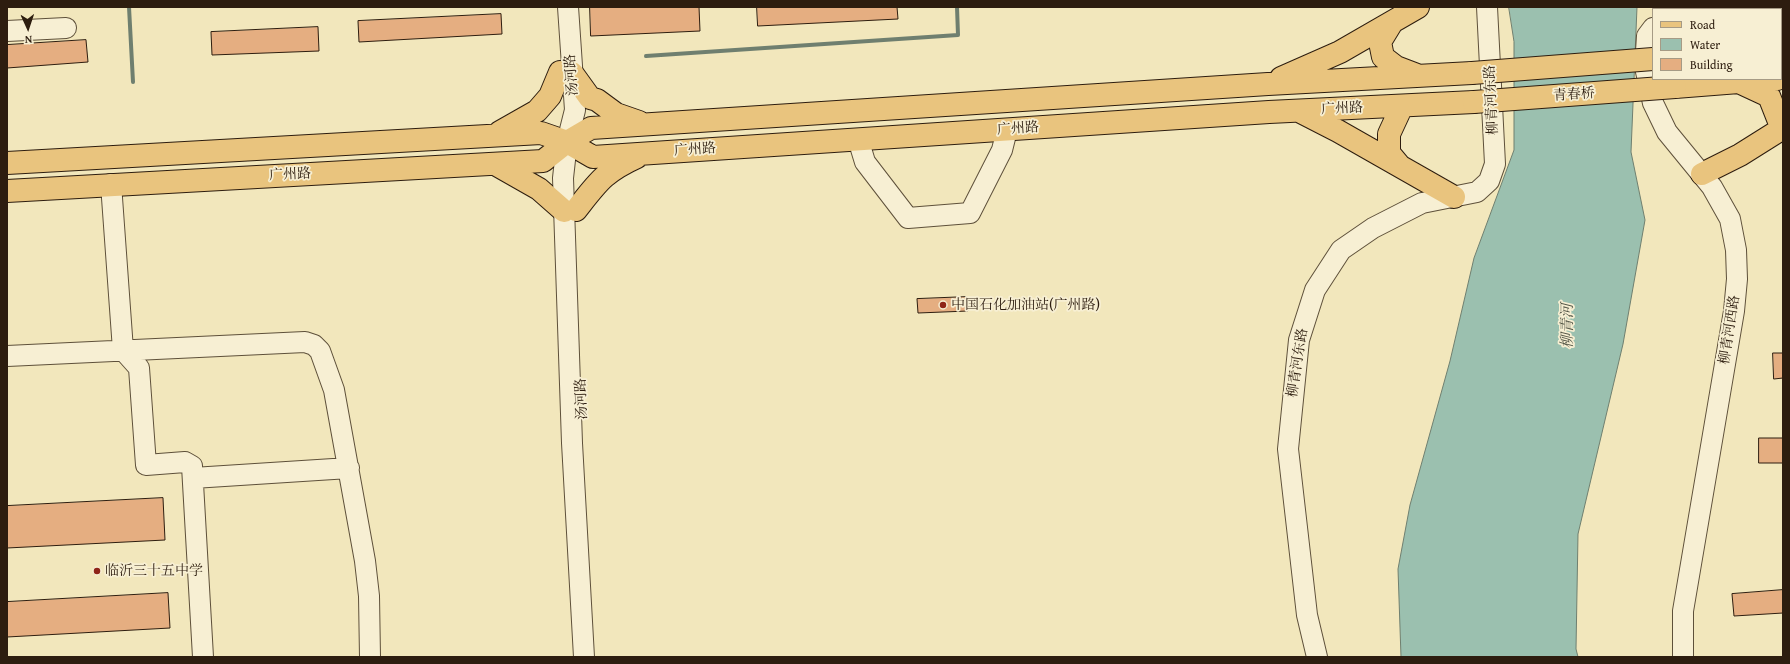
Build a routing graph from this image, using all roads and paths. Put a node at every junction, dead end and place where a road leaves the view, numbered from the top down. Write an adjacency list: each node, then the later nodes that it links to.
1 (556, 7): 10 (street, 汤河路)
2 (568, 7): 10 (street, 汤河路)
3 (1418, 7): 5 (main road)
4 (1487, 7): 31 (street, 柳青河东路)
5 (1391, 24): 11 (main road); 14 (main road)
6 (66, 28): 8 (street)
7 (1652, 29): 28 (street, 柳青河西路)
8 (7, 30)
9 (1652, 59): 11 (main road, 广州路, bridge)
10 (566, 73): 18 (main road); 21 (main road); 23 (street, 汤河路)
11 (1419, 76): 14 (main road, 广州路)
12 (1764, 80): 13 (main road)
13 (1738, 82): 15 (main road, 青春桥, bridge); 19 (main road)
14 (1268, 84): 18 (main road, 广州路)
15 (1474, 102): 16 (main road, 广州路)
16 (1402, 106): 17 (main road, 广州路); 27 (main road)
17 (1298, 111): 20 (main road, 广州路); 27 (main road)
18 (648, 124): 23 (main road, 广州路)
19 (1782, 128): 28 (main road)
20 (1007, 130): 22 (main road, 广州路); 22 (street)
21 (494, 135): 23 (main road, 广州路); 25 (main road, 广州路)
22 (858, 139): 24 (main road, 广州路)
23 (567, 142): 24 (main road, 广州路); 26 (main road, 广州路); 32 (street, 汤河路)
24 (645, 153): 32 (main road)
25 (7, 162)
26 (495, 164): 29 (main road, 广州路); 32 (main road)
27 (1399, 165): 31 (main road)
28 (1702, 174): 42 (street, 柳青河西路)
29 (112, 184): 30 (main road, 广州路); 33 (street)
30 (7, 191)
31 (1454, 197): 41 (street, 柳青河东路)
32 (570, 210): 39 (street, 汤河路); 40 (street, 汤河路)
33 (123, 350): 34 (street); 35 (street); 36 (street)
34 (7, 356)
35 (349, 468): 36 (street); 38 (street)
36 (193, 478): 37 (street)
37 (203, 657)
38 (370, 657)
39 (584, 657)
40 (596, 657)
41 (1317, 657)
42 (1683, 657)

